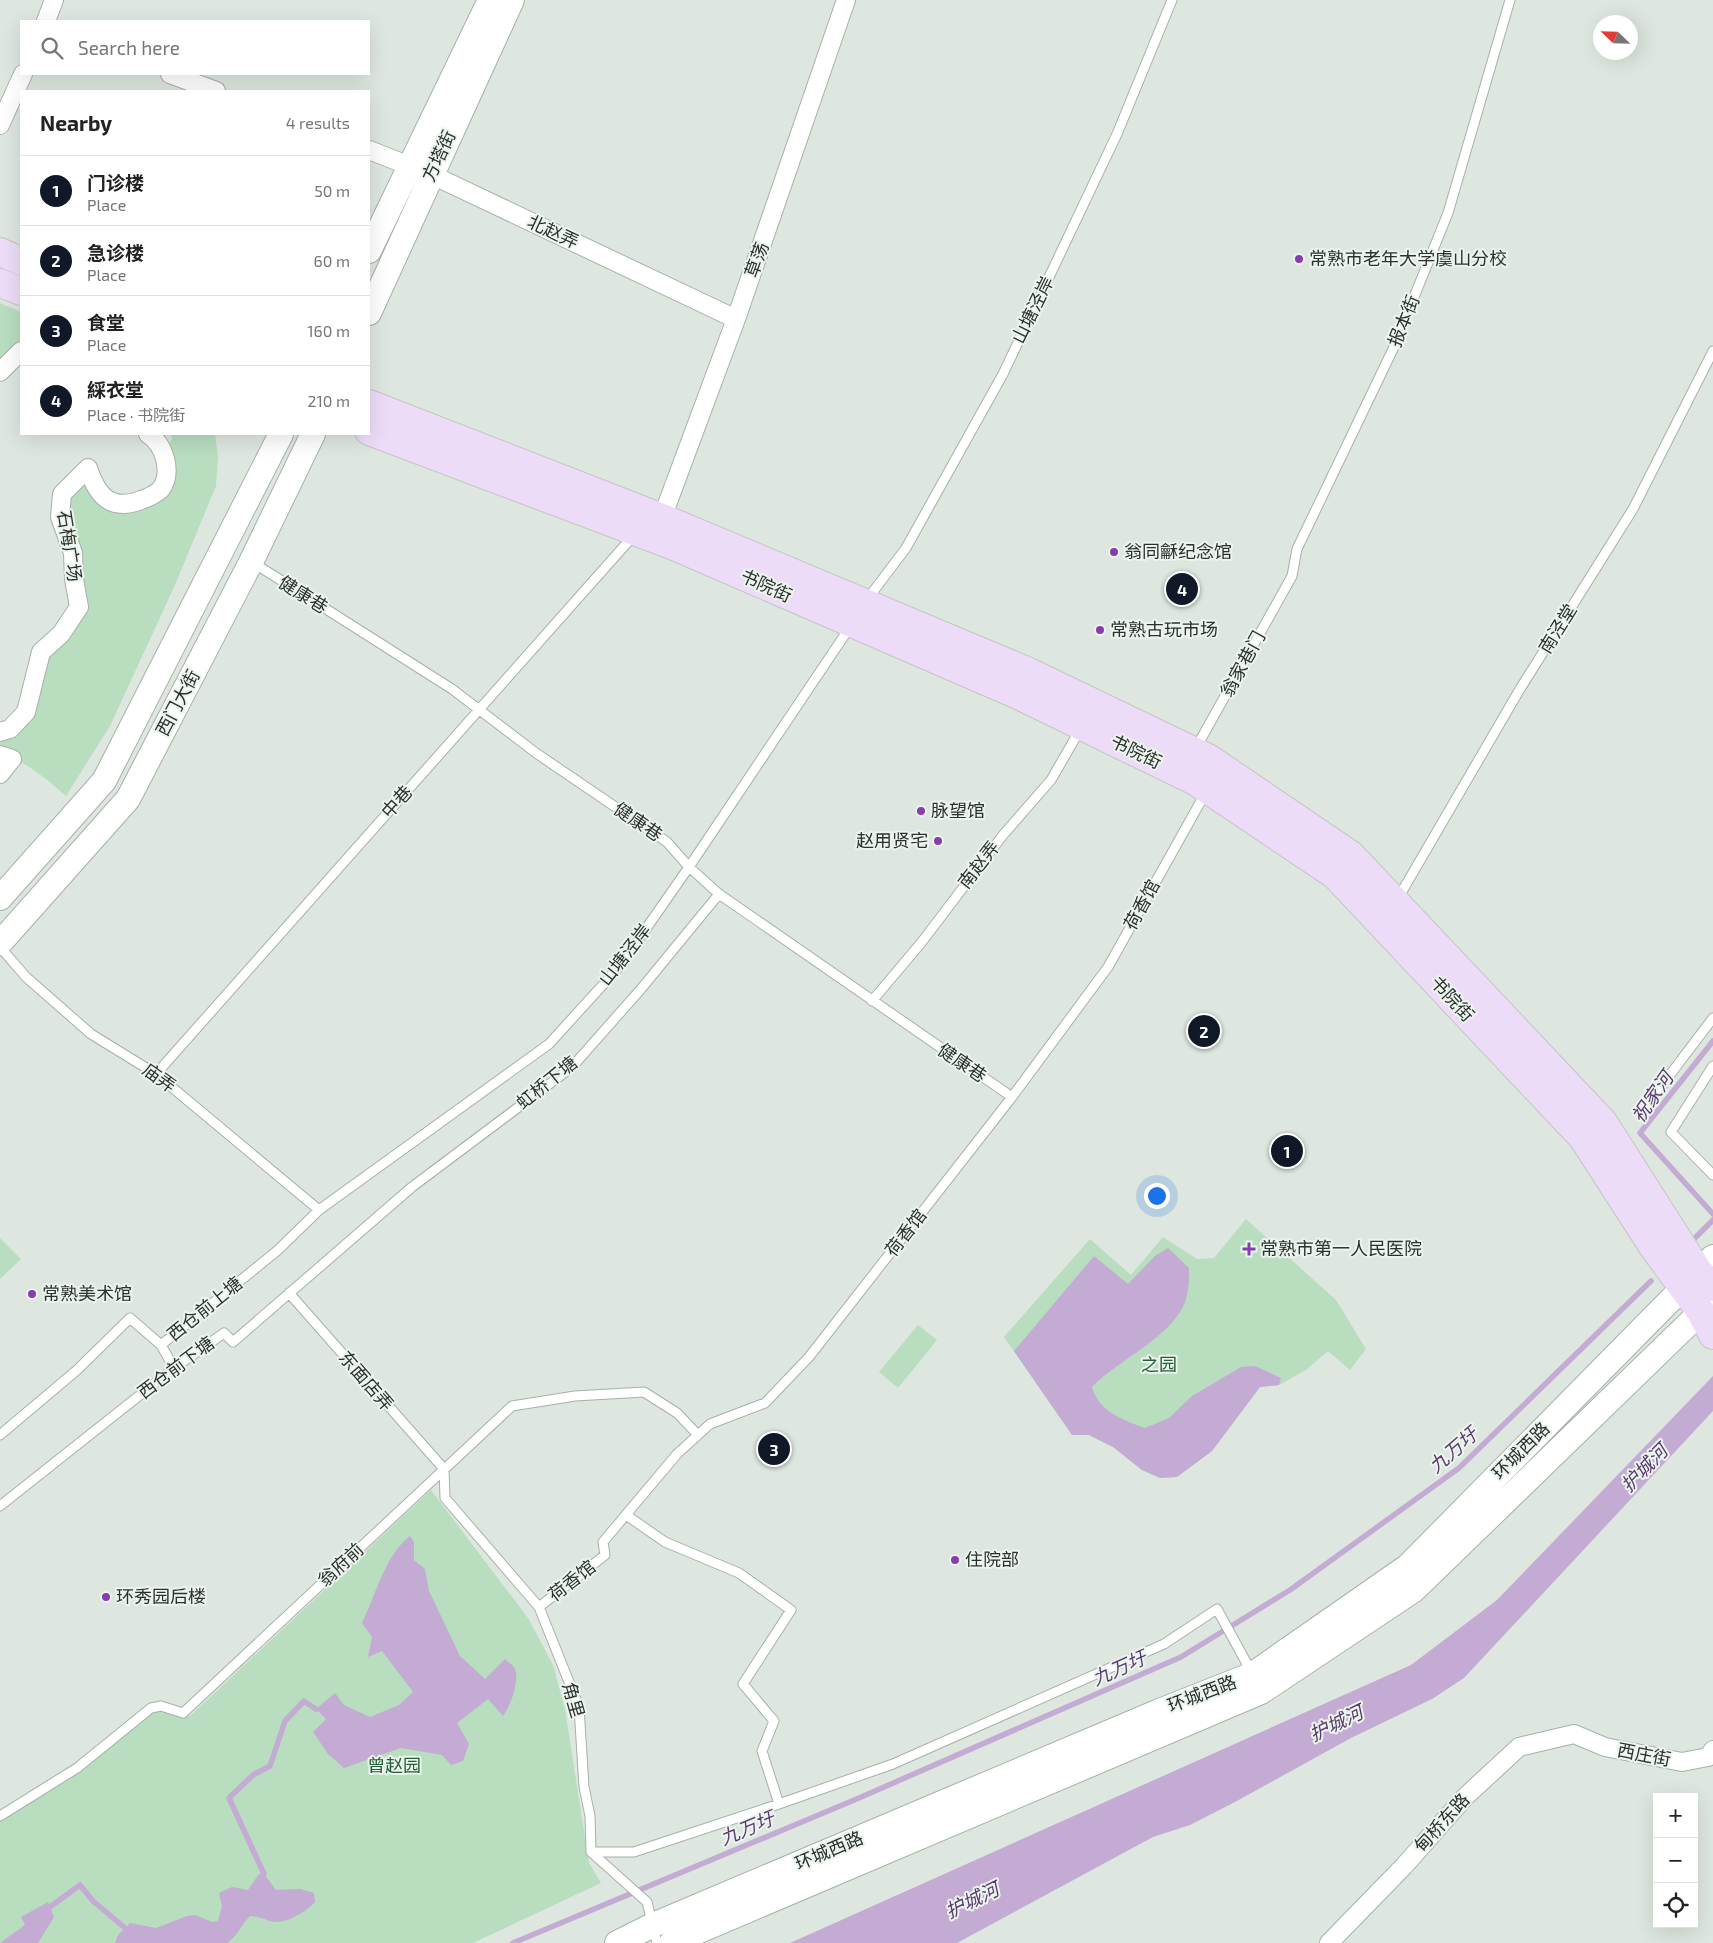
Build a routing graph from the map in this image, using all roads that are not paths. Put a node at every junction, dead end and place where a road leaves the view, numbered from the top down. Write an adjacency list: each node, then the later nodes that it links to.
1 (54, 0): 7 (street)
2 (490, 0): 14 (main road, 方塔街)
3 (512, 0): 14 (main road, 方塔街)
4 (846, 0): 21 (street, 草荡)
5 (1172, 0): 34 (lane, 山塘泾岸)
6 (1510, 0): 33 (lane, 报本街)
7 (46, 20)
8 (22, 75): 11 (street)
9 (173, 75): 10 (street)
10 (213, 90)
11 (5, 102): 12 (street)
12 (0, 125)
13 (370, 150): 14 (street, 北赵弄)
14 (420, 170): 15 (main road, 方塔街); 20 (main road, 方塔街); 21 (street, 北赵弄)
15 (370, 249)
16 (0, 252): 17 (main road)
17 (20, 261)
18 (0, 283): 19 (main road)
19 (20, 291)
20 (370, 309)
21 (736, 319): 30 (street, 草荡)
22 (1713, 351): 45 (lane, 南泾堂)
23 (20, 352): 24 (street)
24 (0, 372)
25 (370, 404): 30 (main road, 书院街)
26 (370, 431): 31 (main road, 书院街)
27 (149, 435): 37 (street, 石梅广场)
28 (280, 435): 44 (main road, 西门大街)
29 (313, 435): 32 (main road, 西门大街)
30 (662, 518): 34 (main road, 书院街)
31 (638, 531): 34 (main road, 书院街); 35 (lane, 中巷)
32 (252, 562): 35 (lane, 健康巷); 46 (main road, 西门大街)
33 (1292, 576): 38 (lane, 翁家巷门)
34 (858, 614): 36 (main road, 书院街); 38 (main road, 书院街); 42 (lane, 山塘泾岸)
35 (480, 710): 42 (lane, 健康巷); 51 (lane, 中巷)
36 (1082, 726): 41 (main road, 书院街); 48 (lane, 南赵弄)
37 (0, 732)
38 (1194, 752): 45 (main road, 书院街)
39 (0, 755): 40 (street)
40 (0, 774)
41 (1207, 790): 52 (lane, 荷香馆); 57 (main road, 书院街)
42 (690, 868): 43 (lane, 健康巷); 55 (lane, 山塘泾岸)
43 (719, 894): 48 (lane, 健康巷); 56 (lane, 虹桥下塘)
44 (0, 898)
45 (1396, 902): 57 (main road, 书院街)
46 (0, 943)
47 (0, 947): 51 (lane, 庙弄)
48 (872, 1001): 52 (lane, 健康巷)
49 (1713, 1018): 53 (lane)
50 (1713, 1066): 54 (lane)
51 (156, 1074): 55 (lane, 庙弄)
52 (1012, 1097): 63 (lane, 荷香馆)
53 (1644, 1109)
54 (1713, 1175)
55 (319, 1210): 60 (lane, 西仓前上塘)
56 (346, 1242): 58 (lane, 西仓前下塘)
57 (1702, 1275): 59 (main road, 书院街); 68 (main road, 环城西路)
58 (289, 1293): 61 (lane, 西仓前下塘); 64 (lane, 东面店弄)
59 (1709, 1315): 68 (main road, 环城西路)
60 (161, 1345): 61 (lane); 62 (lane, 西仓前上塘)
61 (174, 1368): 65 (lane, 西仓前下塘)
62 (0, 1435)
63 (698, 1435): 64 (lane, 翁府前); 66 (lane, 荷香馆)
64 (444, 1469): 67 (lane, 角里); 72 (lane, 翁府前)
65 (0, 1506)
66 (626, 1515): 67 (lane, 荷香馆); 71 (lane)
67 (539, 1607): 73 (lane, 角里)
68 (1257, 1683): 71 (lane); 74 (main road, 环城西路); 76 (main road, 环城西路)
69 (1574, 1734): 70 (street, 西庄街); 77 (street, 甸桥东路)
70 (1713, 1750)
71 (779, 1804): 73 (lane)
72 (0, 1816)
73 (591, 1852): 74 (lane)
74 (655, 1934): 75 (main road, 环城西路)
75 (617, 1943)
76 (671, 1943)
77 (1329, 1943)

